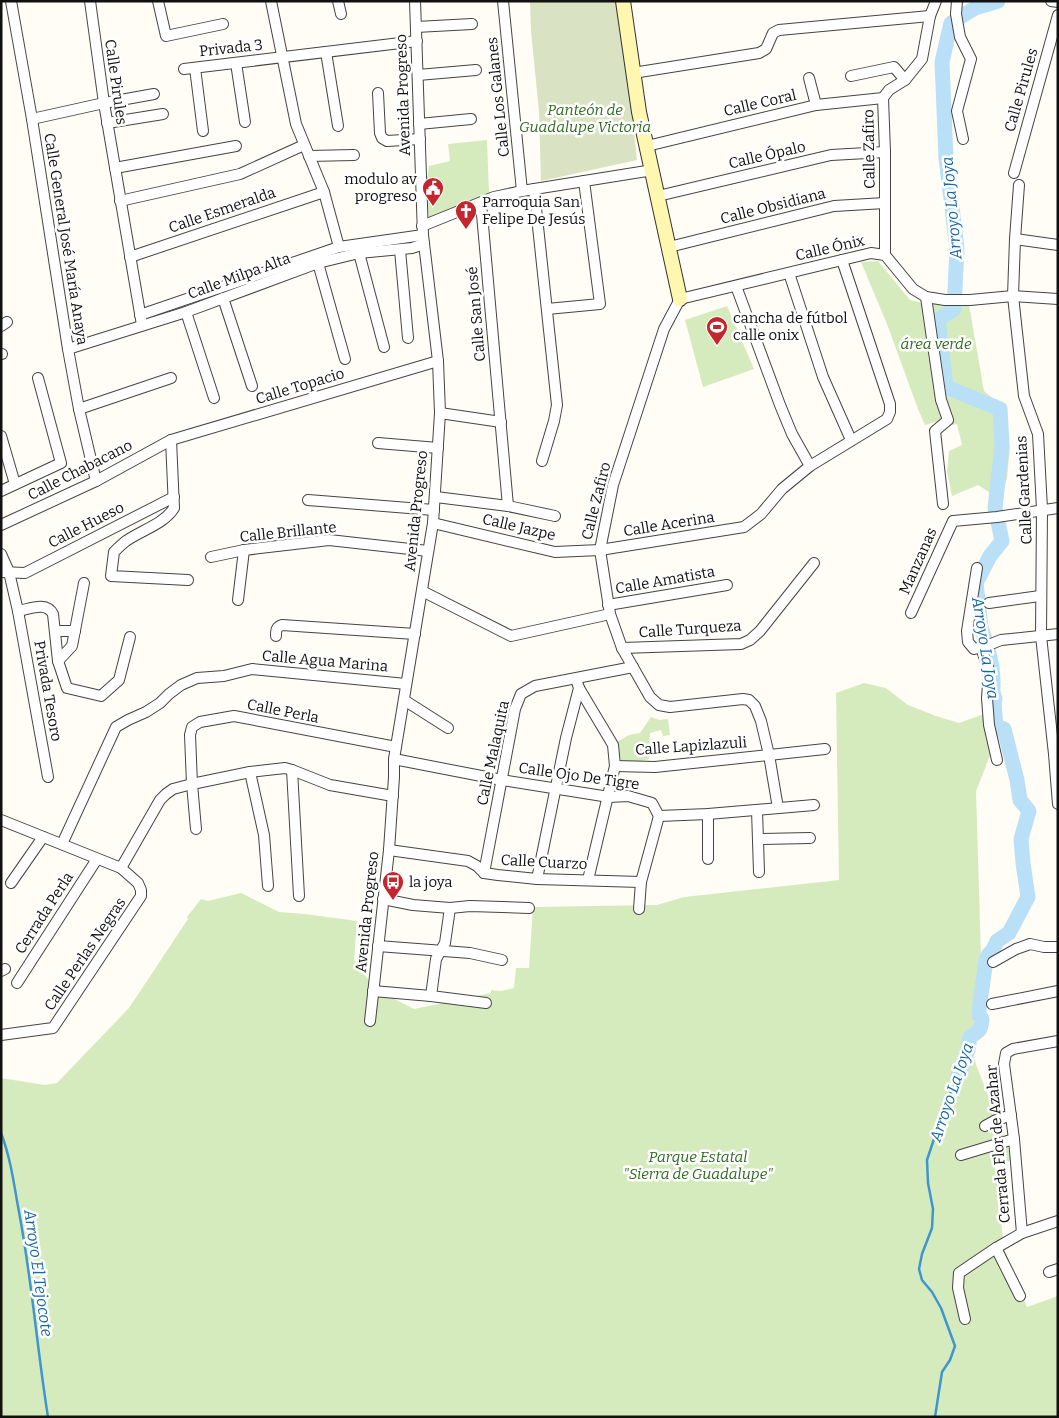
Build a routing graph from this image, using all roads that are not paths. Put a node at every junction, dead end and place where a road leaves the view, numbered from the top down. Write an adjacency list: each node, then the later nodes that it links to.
1 (11, 1): 38 (street, Calle General José María Anaya)
2 (90, 1): 34 (street, Calle Pirules)
3 (158, 1): 16 (street)
4 (271, 1): 21 (street)
5 (338, 1): 13 (street)
6 (415, 1): 18 (street, Avenida Progreso)
7 (503, 1): 58 (street, Calle Los Galanes)
8 (624, 1): 26 (main road)
9 (936, 1): 15 (street, Calle Zafiro)
10 (957, 1): 44 (street)
11 (1051, 1): 12 (street)
12 (1058, 2)
13 (341, 14)
14 (1058, 15): 54 (street, Calle Pirules)
15 (930, 16): 26 (street); 30 (street, Calle Zafiro)
16 (223, 24)
17 (472, 24): 18 (street)
18 (416, 26): 19 (street, Avenida Progreso)
19 (417, 41): 20 (street, Privada 3); 27 (street, Avenida Progreso)
20 (326, 52): 21 (street, Privada 3); 42 (street)
21 (282, 58): 22 (street, Privada 3); 46 (street)
22 (236, 63): 23 (street, Privada 3); 39 (street)
23 (195, 68): 24 (street, Privada 3); 43 (street)
24 (184, 69)
25 (476, 70): 27 (street)
26 (633, 73): 48 (main road)
27 (418, 75): 41 (street, Avenida Progreso)
28 (851, 76): 30 (street)
29 (809, 78): 35 (street)
30 (905, 80): 33 (street, Calle Zafiro)
31 (378, 93): 45 (street)
32 (154, 94): 34 (street)
33 (882, 98): 35 (street, Calle Coral); 49 (street, Calle Zafiro)
34 (104, 103): 38 (street); 40 (street, Calle Pirules)
35 (816, 105): 48 (street, Calle Coral)
36 (163, 114): 40 (street)
37 (471, 118): 41 (street)
38 (32, 119): 87 (street, Calle General José María Anaya)
39 (246, 122)
40 (107, 123): 52 (street, Calle Pirules)
41 (419, 124): 45 (street, Avenida Progreso)
42 (338, 126)
43 (203, 131)
44 (963, 139)
45 (420, 140): 64 (street, Avenida Progreso)
46 (304, 144): 51 (street); 61 (street, Calle Esmeralda)
47 (236, 146): 52 (street)
48 (646, 146): 53 (main road)
49 (885, 152): 60 (street, Calle Ópalo); 63 (street, Calle Zafiro)
50 (354, 155): 51 (street)
51 (309, 156): 59 (street)
52 (115, 168): 61 (street, Calle Pirules)
53 (653, 170): 55 (street, Calle Milpa Alta); 60 (main road)
54 (1014, 173)
55 (584, 181): 57 (street, Calle Milpa Alta); 82 (street)
56 (1019, 185): 65 (street)
57 (534, 189): 58 (street, Calle Milpa Alta); 82 (street)
58 (522, 191): 62 (street, Calle Milpa Alta)
59 (324, 192): 67 (street); 72 (street, Calle Esmeralda)
60 (658, 196): 68 (main road)
61 (120, 201): 72 (street, Calle Pirules)
62 (481, 203): 64 (street, Calle Milpa Alta); 96 (street, Calle San José)
63 (885, 203): 68 (street, Calle Obsidiana); 71 (street, Calle Zafiro)
64 (423, 235): 67 (street, Calle Milpa Alta); 69 (street, Calle Milpa Alta); 89 (street, Avenida Progreso)
65 (1015, 239): 66 (street); 77 (street)
66 (1058, 245)
67 (339, 247): 84 (street, Calle Milpa Alta)
68 (669, 247): 80 (main road)
69 (400, 250): 70 (street, Calle Milpa Alta); 85 (street)
70 (358, 253): 74 (street, Calle Milpa Alta); 86 (street)
71 (886, 255): 73 (street, Calle Ónix); 78 (street, Calle Ónix)
72 (130, 257): 84 (street, Calle Pirules)
73 (842, 260): 75 (street, Calle Ónix); 99 (street)
74 (318, 263): 79 (street, Calle Milpa Alta); 88 (street)
75 (789, 273): 76 (street, Calle Ónix); 99 (street)
76 (736, 286): 80 (street, Calle Ónix); 103 (street)
77 (1013, 296): 78 (street); 81 (street); 113 (street, Calle Gardenias)
78 (926, 297): 110 (street)
79 (223, 298): 83 (street, Calle Milpa Alta); 92 (street)
80 (680, 299): 120 (street, Calle Zafiro)
81 (1058, 299)
82 (547, 309): 102 (street)
83 (186, 312): 84 (street, Calle Milpa Alta); 93 (street)
84 (141, 320): 87 (street, Calle Milpa Alta)
85 (408, 338)
86 (384, 347)
87 (68, 349): 94 (street, Calle General José María Anaya)
88 (345, 359)
89 (438, 361): 95 (street, Avenida Progreso); 98 (street, Calle Topacio)
90 (38, 378): 105 (street)
91 (171, 378): 94 (street)
92 (252, 386)
93 (214, 398)
94 (79, 410): 104 (street, Calle General José María Anaya)
95 (440, 413): 96 (street); 101 (street, Avenida Progreso)
96 (501, 422): 111 (street, Calle San José)
97 (1, 436): 105 (street)
98 (171, 440): 104 (street, Calle Chabacano); 107 (street)
99 (851, 440): 103 (street)
100 (378, 443): 101 (street)
101 (438, 448): 108 (street, Avenida Progreso)
102 (542, 461)
103 (810, 466): 120 (street, Calle Acerina)
104 (96, 481): 117 (street, Calle Chabacano)
105 (15, 484): 106 (street)
106 (1, 491)
107 (174, 496): 125 (street, Calle Hueso); 126 (street)
108 (436, 497): 111 (street); 114 (street, Avenida Progreso)
109 (308, 500): 114 (street)
110 (943, 504)
111 (508, 506): 115 (street)
112 (1058, 508): 113 (street)
113 (1042, 509): 130 (street, Calle Gardenias); 135 (street, Manzanas)
114 (434, 510): 116 (street, Avenida Progreso)
115 (555, 516)
116 (433, 523): 119 (street, Avenida Progreso); 120 (street, Calle Jazpe)
117 (1, 526)
118 (244, 550): 119 (street, Calle Brillante); 122 (street, Calle Brillante); 131 (street)
119 (428, 550): 129 (street, Avenida Progreso)
120 (600, 550): 133 (street, Calle Zafiro)
121 (1, 554): 125 (street, Privada Tesoro)
122 (211, 557)
123 (814, 563): 144 (street, Calle Turqueza)
124 (977, 568): 143 (street)
125 (5, 572): 134 (street, Privada Tesoro)
126 (188, 580)
127 (84, 583): 137 (street)
128 (727, 585): 133 (street, Calle Amatista)
129 (422, 591): 133 (street, Calle Amatista); 138 (street, Avenida Progreso)
130 (1040, 596): 132 (street); 141 (street, Calle Gardenias)
131 (238, 600)
132 (989, 603)
133 (609, 610): 144 (street, Calle Zafiro)
134 (18, 611): 136 (street, Privada Tesoro); 159 (street, Privada Tesoro)
135 (911, 613)
136 (55, 631): 137 (street); 145 (street, Privada Tesoro)
137 (75, 631): 145 (street)
138 (415, 634): 140 (street); 148 (street, Avenida Progreso)
139 (1058, 634): 141 (street)
140 (276, 636)
141 (1041, 636): 143 (street); 165 (street, Calle Gardenias)
142 (130, 637): 145 (street, Privada Tesoro)
143 (984, 647): 155 (street)
144 (622, 648): 146 (street, Calle Zafiro)
145 (58, 661)
146 (633, 667): 147 (street, Calle Malaquita); 153 (street, Calle Zafiro)
147 (578, 683): 156 (street, Calle Lapizlazuli); 160 (street, Calle Malaquita); 162 (street)
148 (406, 684): 149 (street, Avenida Progreso); 176 (street, Calle Agua Marina)
149 (404, 700): 150 (street); 151 (street, Avenida Progreso)
150 (448, 728)
151 (396, 748): 154 (street, Avenida Progreso); 161 (street, Calle Perla)
152 (825, 749): 153 (street, Calle Lapizlazuli)
153 (769, 755): 156 (street, Calle Lapizlazuli); 167 (street)
154 (394, 759): 160 (street, Calle Ojo De Tigre); 163 (street, Avenida Progreso)
155 (997, 760)
156 (615, 766): 164 (street)
157 (292, 770): 158 (street); 163 (street); 188 (street)
158 (250, 772): 161 (street); 187 (street)
159 (48, 777)
160 (502, 780): 162 (street, Calle Ojo De Tigre); 182 (street, Calle Malaquita)
161 (192, 784): 172 (street, Calle Perla); 180 (street)
162 (555, 788): 164 (street, Calle Ojo De Tigre); 183 (street)
163 (393, 796): 177 (street, Avenida Progreso)
164 (608, 797): 170 (street, Calle Ojo De Tigre); 184 (street)
165 (1058, 804)
166 (814, 805): 167 (street)
167 (778, 808): 168 (street)
168 (757, 810): 169 (street); 174 (street)
169 (708, 814): 170 (street); 179 (street)
170 (659, 816): 185 (street)
171 (1, 820): 173 (street)
172 (196, 829)
173 (43, 837): 176 (street); 186 (street)
174 (758, 838): 175 (street); 181 (street)
175 (810, 838)
176 (62, 844): 178 (street)
177 (389, 850): 182 (street, Calle Cuarzo); 189 (street, Avenida Progreso)
178 (97, 859): 180 (street); 198 (street, Cerrada Perla)
179 (708, 859)
180 (121, 868): 205 (street, Calle Perlas Negras)
181 (759, 872)
182 (484, 873): 183 (street, Calle Cuarzo)
183 (536, 879): 184 (street, Calle Cuarzo)
184 (588, 880): 185 (street, Calle Cuarzo)
185 (642, 882): 192 (street)
186 (11, 883)
187 (268, 886)
188 (299, 896)
189 (383, 898): 190 (street); 193 (street, Avenida Progreso)
190 (450, 908): 191 (street); 195 (street)
191 (529, 908)
192 (639, 909)
193 (378, 946): 195 (street); 199 (street, Avenida Progreso)
194 (1058, 947): 197 (street)
195 (441, 952): 196 (street); 201 (street)
196 (502, 960)
197 (993, 962)
198 (17, 983)
199 (373, 991): 201 (street); 204 (street, Avenida Progreso)
200 (1058, 991): 203 (street)
201 (432, 996): 202 (street)
202 (486, 1003)
203 (992, 1004)
204 (370, 1022)
205 (1, 1034)
206 (1058, 1041): 207 (street, Cerrada Flor de Azahar)
207 (1010, 1115): 208 (street); 209 (street, Cerrada Flor de Azahar)
208 (985, 1126)
209 (1014, 1139): 210 (street); 212 (street, Cerrada Flor de Azahar)
210 (962, 1155)
211 (1058, 1221): 212 (street)
212 (1022, 1233): 213 (street)
213 (996, 1248): 214 (street); 215 (street)
214 (1020, 1296)
215 (965, 1319)

